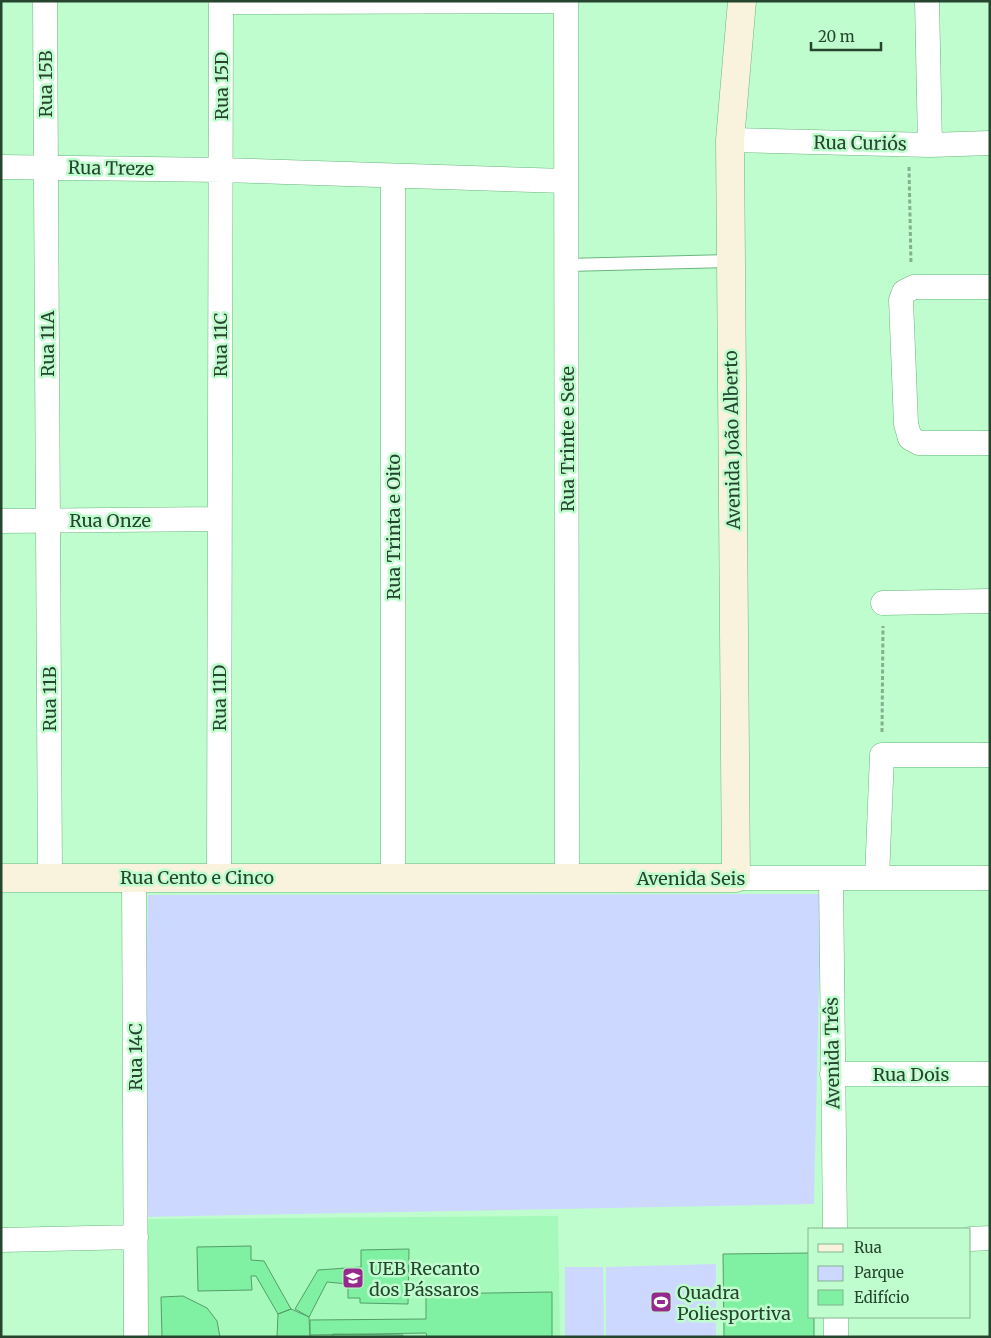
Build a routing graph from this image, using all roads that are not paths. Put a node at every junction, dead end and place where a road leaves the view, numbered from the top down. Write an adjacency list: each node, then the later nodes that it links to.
1 (45, 1): 11 (street, Rua 15B)
2 (221, 1): 3 (street); 12 (street, Rua 15D)
3 (395, 1): 4 (street)
4 (566, 1): 14 (street, Rua Trinte e Sete)
5 (742, 1): 7 (street, Avenida João Alberto)
6 (927, 1): 9 (street)
7 (730, 140): 9 (street, Rua Curiós); 15 (street, Avenida João Alberto)
8 (990, 143): 9 (street, Rua Curiós)
9 (919, 145)
10 (1, 167): 11 (street, Rua Treze)
11 (46, 167): 12 (street, Rua Treze); 21 (street, Rua 11A)
12 (222, 170): 13 (street); 19 (street, Rua 11C)
13 (393, 177): 14 (street); 27 (street, Rua Trinta e Oito)
14 (565, 181): 16 (street, Rua Trinte e Sete)
15 (730, 261): 16 (lane); 31 (street, Avenida João Alberto)
16 (566, 265): 28 (street, Rua Trinte e Sete)
17 (990, 287): 18 (street)
18 (990, 442)
19 (219, 519): 21 (street, Rua Onze); 26 (street, Rua 11D)
20 (1, 521): 21 (street, Rua Onze)
21 (48, 521): 30 (street, Rua 11B)
22 (990, 601): 23 (street)
23 (883, 603)
24 (990, 755): 33 (street)
25 (134, 877): 26 (street, Rua Cento e Cinco); 30 (street, Rua Cento e Cinco); 38 (street, Rua 14C)
26 (219, 877): 27 (street, Rua Cento e Cinco)
27 (393, 877): 28 (street, Avenida Seis)
28 (567, 877): 31 (street, Avenida Seis)
29 (1, 878): 30 (street, Rua Cento e Cinco)
30 (50, 878)
31 (736, 878): 32 (street, Avenida Seis)
32 (831, 878): 33 (street, Avenida Seis); 35 (street, Avenida Três)
33 (877, 878): 34 (street, Avenida Seis)
34 (990, 878)
35 (832, 1074): 36 (street, Rua Dois); 37 (street, Avenida Três)
36 (990, 1074)
37 (835, 1228)
38 (136, 1237): 41 (street); 43 (street, Rua 14C)
39 (971, 1238): 40 (street)
40 (990, 1238)
41 (1, 1240)
42 (836, 1318): 44 (street)
43 (136, 1337)
44 (836, 1337)

